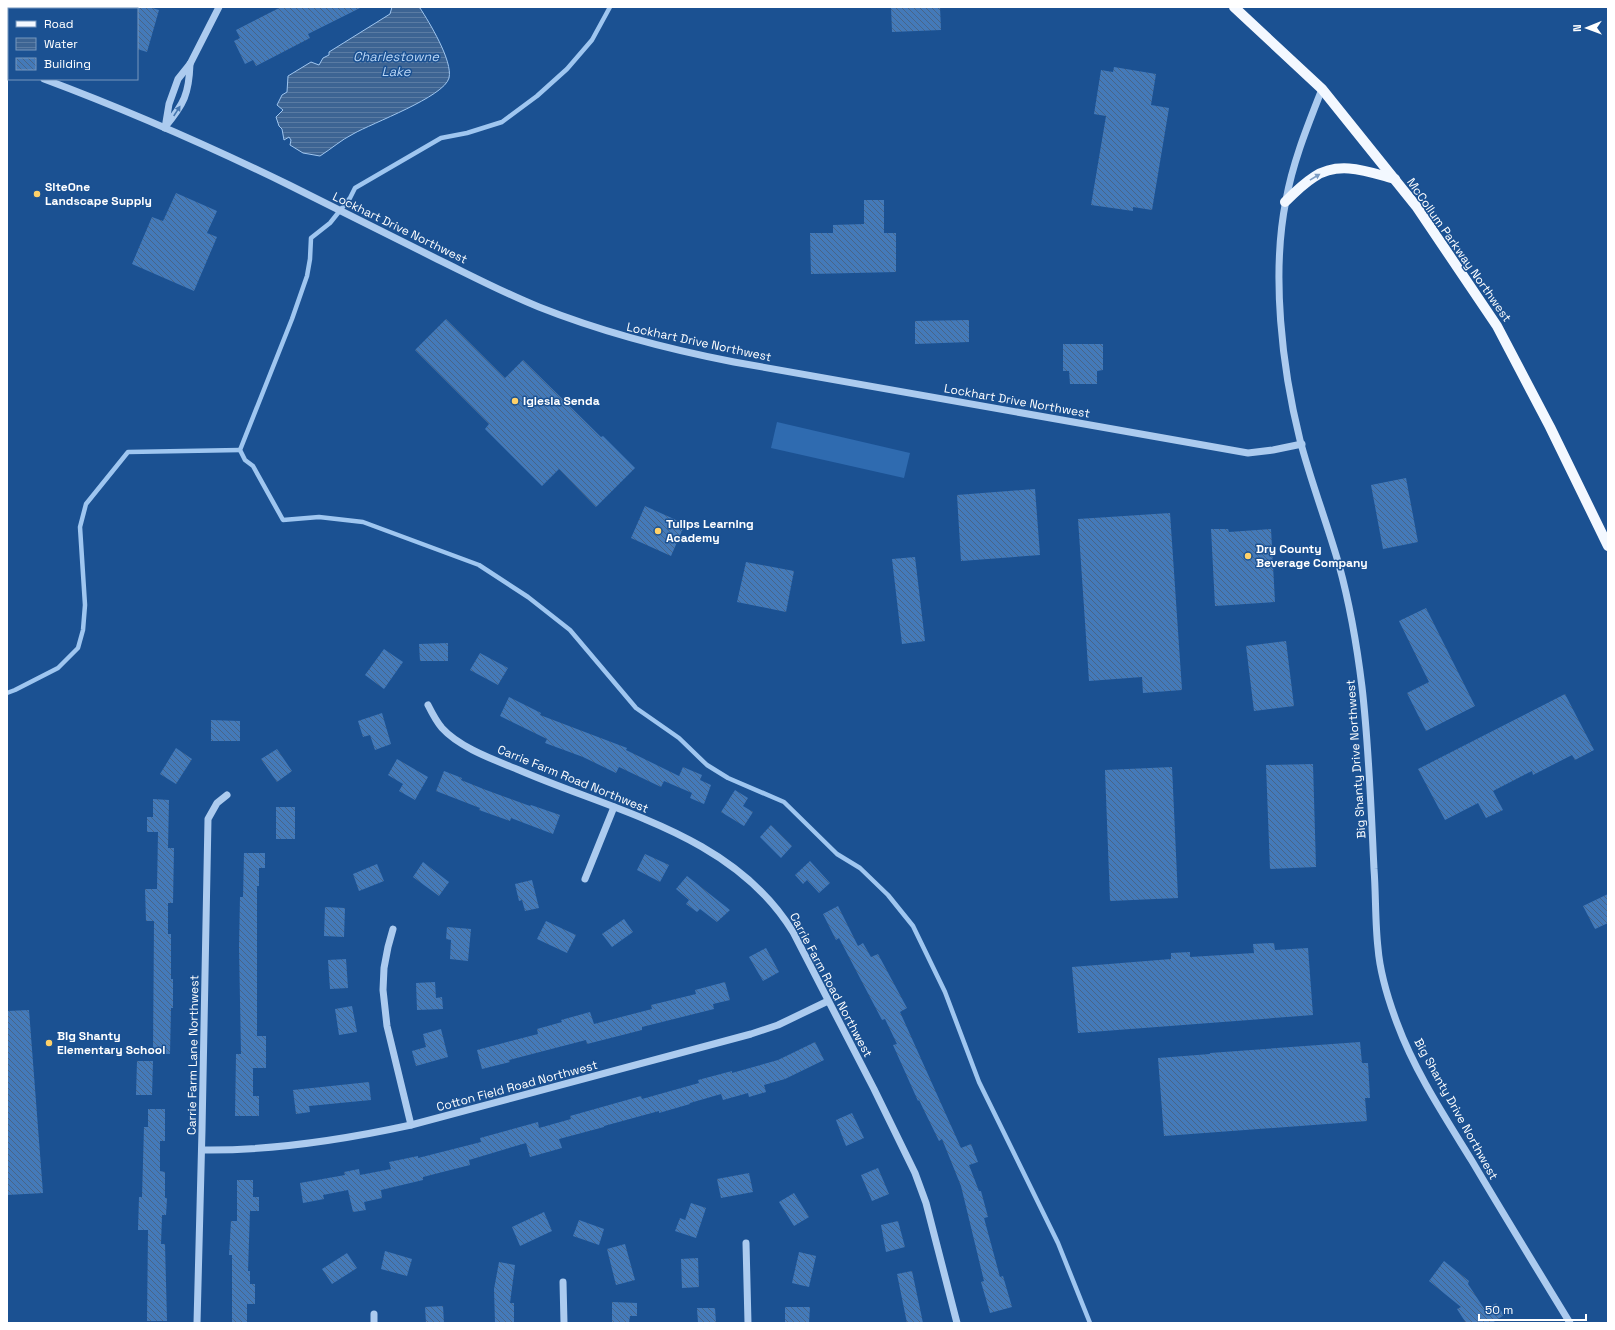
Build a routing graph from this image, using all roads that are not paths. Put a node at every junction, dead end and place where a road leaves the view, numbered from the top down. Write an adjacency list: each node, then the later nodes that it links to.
1 (219, 7): 3 (street)
2 (1234, 7): 5 (main road, McCollum Parkway Northwest)
3 (190, 64): 6 (street); 6 (street, one-way to 3)
4 (47, 80): 6 (street, Lockhart Drive Northwest)
5 (1322, 89): 7 (main road, McCollum Parkway Northwest); 8 (street, Big Shanty Drive Northwest)
6 (165, 128): 9 (street, Lockhart Drive Northwest)
7 (1395, 180): 8 (main road, one-way to 7); 10 (main road, McCollum Parkway Northwest)
8 (1285, 202): 9 (street, Big Shanty Drive Northwest)
9 (1302, 444): 27 (street, Big Shanty Drive Northwest)
10 (1608, 546)
11 (428, 705): 13 (street, Carrie Farm Road Northwest)
12 (227, 795): 18 (street, Carrie Farm Lane Northwest)
13 (614, 807): 14 (street); 16 (street, Carrie Farm Road Northwest)
14 (585, 879)
15 (393, 929): 17 (street)
16 (828, 1001): 17 (street, Cotton Field Road Northwest); 26 (street, Carrie Farm Road Northwest)
17 (411, 1125): 18 (street, Cotton Field Road Northwest)
18 (202, 1150): 22 (street, Carrie Farm Lane Northwest)
19 (746, 1242): 25 (street)
20 (563, 1282): 24 (street)
21 (374, 1314): 23 (street)
22 (197, 1323)
23 (374, 1323)
24 (564, 1323)
25 (748, 1323)
26 (956, 1323)
27 (1570, 1323)

